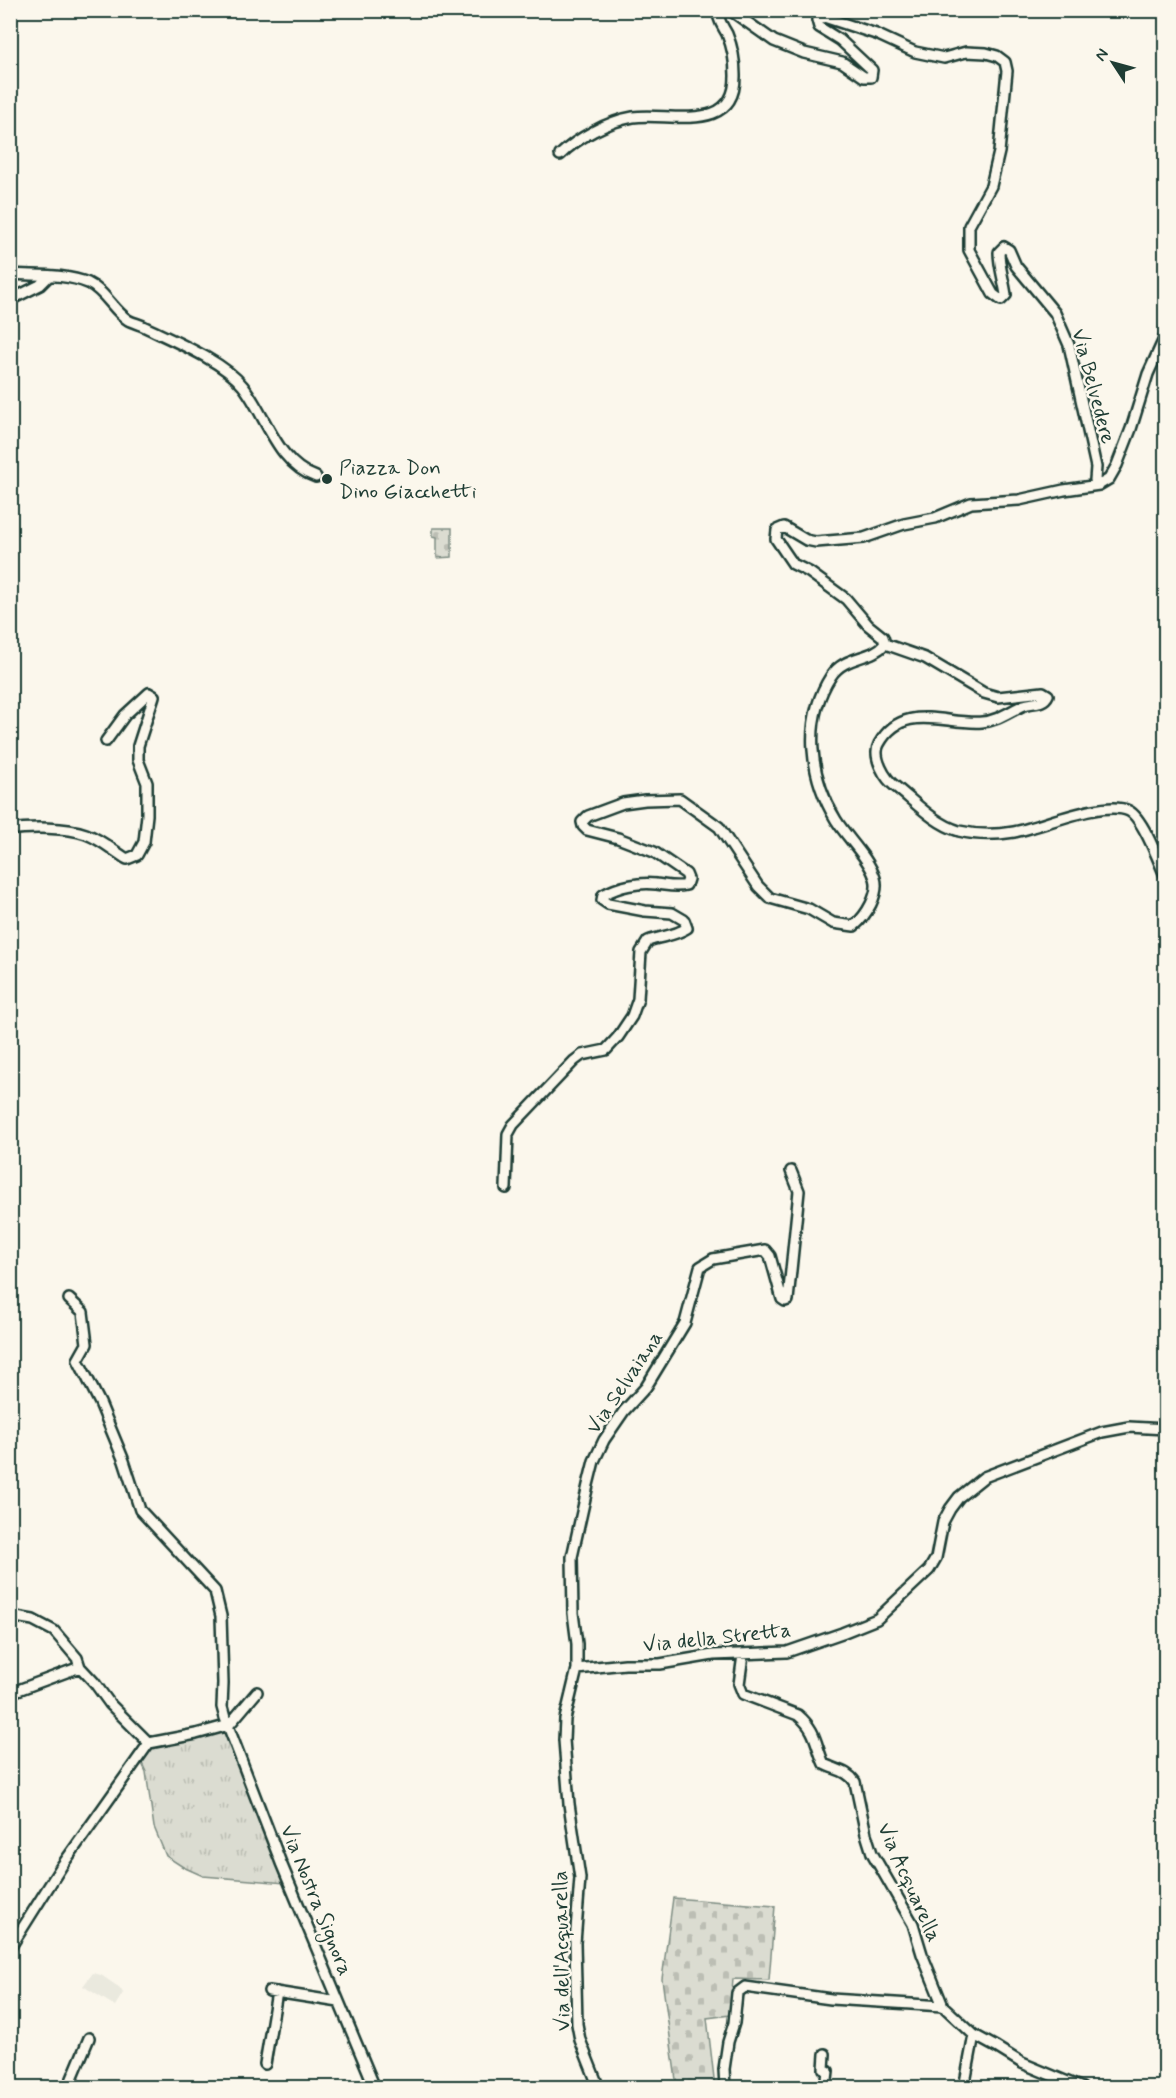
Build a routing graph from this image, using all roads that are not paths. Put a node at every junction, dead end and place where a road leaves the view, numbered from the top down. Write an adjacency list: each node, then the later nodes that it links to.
1 (728, 10): 2 (street, Via Belvedere); 8 (street, Via Belvedere)
2 (560, 155)
3 (10, 274): 4 (street)
4 (49, 276): 5 (street); 7 (street)
5 (10, 300)
6 (1166, 328): 8 (street, Via Belvedere)
7 (316, 477)
8 (1099, 485): 9 (street)
9 (885, 644): 12 (street); 14 (street)
10 (106, 741): 11 (street)
11 (10, 830)
12 (1166, 878)
13 (791, 1172): 20 (street, Via Selvaiana)
14 (506, 1188)
15 (69, 1299): 23 (street, Via Nostra Signora)
16 (1166, 1429): 18 (street, Via della Stretta)
17 (10, 1616): 19 (street)
18 (743, 1655): 20 (street, Via della Stretta); 27 (street, Via Acquarella)
19 (80, 1667): 22 (street); 24 (street)
20 (577, 1669): 34 (street, Via dell'Acquarella)
21 (257, 1692): 23 (street)
22 (10, 1693)
23 (229, 1725): 24 (street); 26 (street, Via Nostra Signora)
24 (149, 1743): 25 (street)
25 (10, 1948)
26 (339, 2001): 31 (street); 33 (street, Via Nostra Signora)
27 (943, 2006): 28 (street, Via Acquarella); 35 (street)
28 (974, 2035): 37 (street); 38 (street, Via Acquarella)
29 (89, 2038): 32 (street)
30 (825, 2054): 36 (street)
31 (265, 2064)
32 (68, 2088)
33 (375, 2088)
34 (599, 2088)
35 (724, 2088)
36 (826, 2088)
37 (964, 2088)
38 (1082, 2088)

